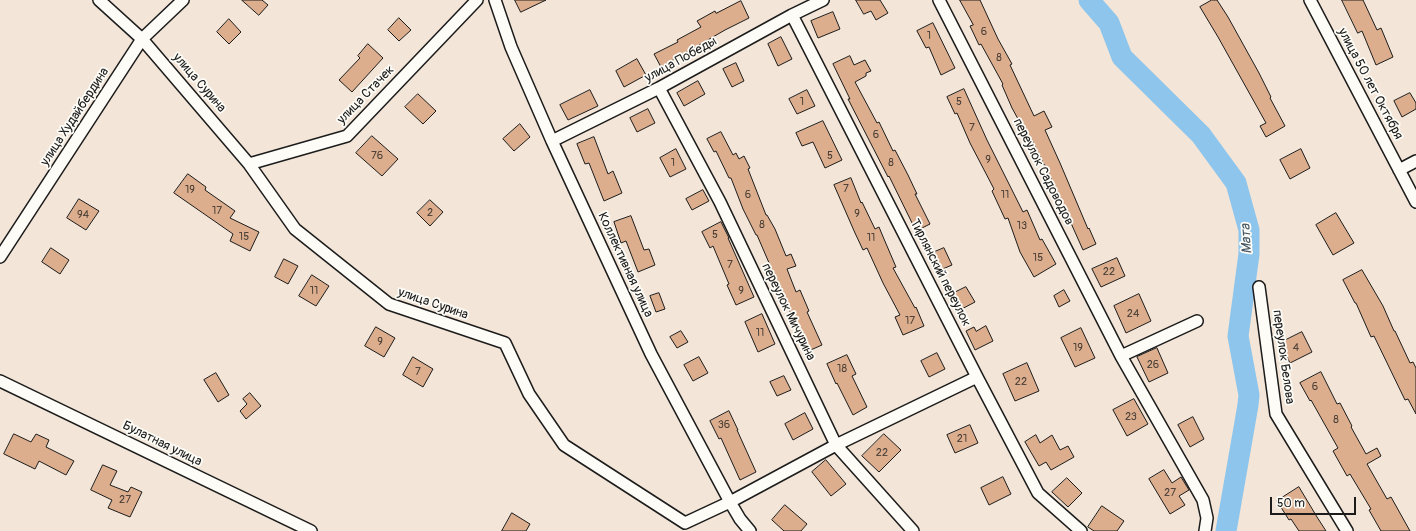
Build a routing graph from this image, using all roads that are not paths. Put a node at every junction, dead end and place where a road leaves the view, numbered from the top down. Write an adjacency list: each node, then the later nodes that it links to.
1 (99, 0): 9 (street, улица Сурина)
2 (183, 0): 9 (street, улица Худайбердина)
3 (477, 0): 13 (street, улица Стачек)
4 (495, 0): 11 (street, Коллективная улица)
5 (823, 0): 8 (street, улица Победы)
6 (939, 0): 19 (street, переулок Садоводов)
7 (1310, 0): 14 (street, улица 50 лет Октября)
8 (792, 15): 10 (street, улица Победы); 20 (street, Тирлянский переулок)
9 (142, 39): 13 (street, улица Сурина); 16 (street, улица Худайбердина)
10 (659, 88): 11 (street, улица Победы); 22 (street, переулок Мичурина)
11 (552, 141): 23 (street, Коллективная улица)
12 (1416, 161): 14 (street)
13 (249, 164): 23 (street, улица Сурина)
14 (1399, 170): 15 (street, улица 50 лет Октября)
15 (1416, 202)
16 (0, 257)
17 (1259, 288): 29 (street, переулок Белова)
18 (1197, 321): 19 (street)
19 (1121, 356): 28 (street, переулок Садоводов)
20 (977, 377): 22 (street); 27 (street, Тирлянский переулок)
21 (0, 381): 24 (street, Булатная улица)
22 (836, 446): 23 (street); 26 (street, переулок Мичурина)
23 (730, 502): 25 (street, Коллективная улица)
24 (311, 531)
25 (750, 531)
26 (913, 531)
27 (1080, 531)
28 (1205, 531)
29 (1347, 531)

